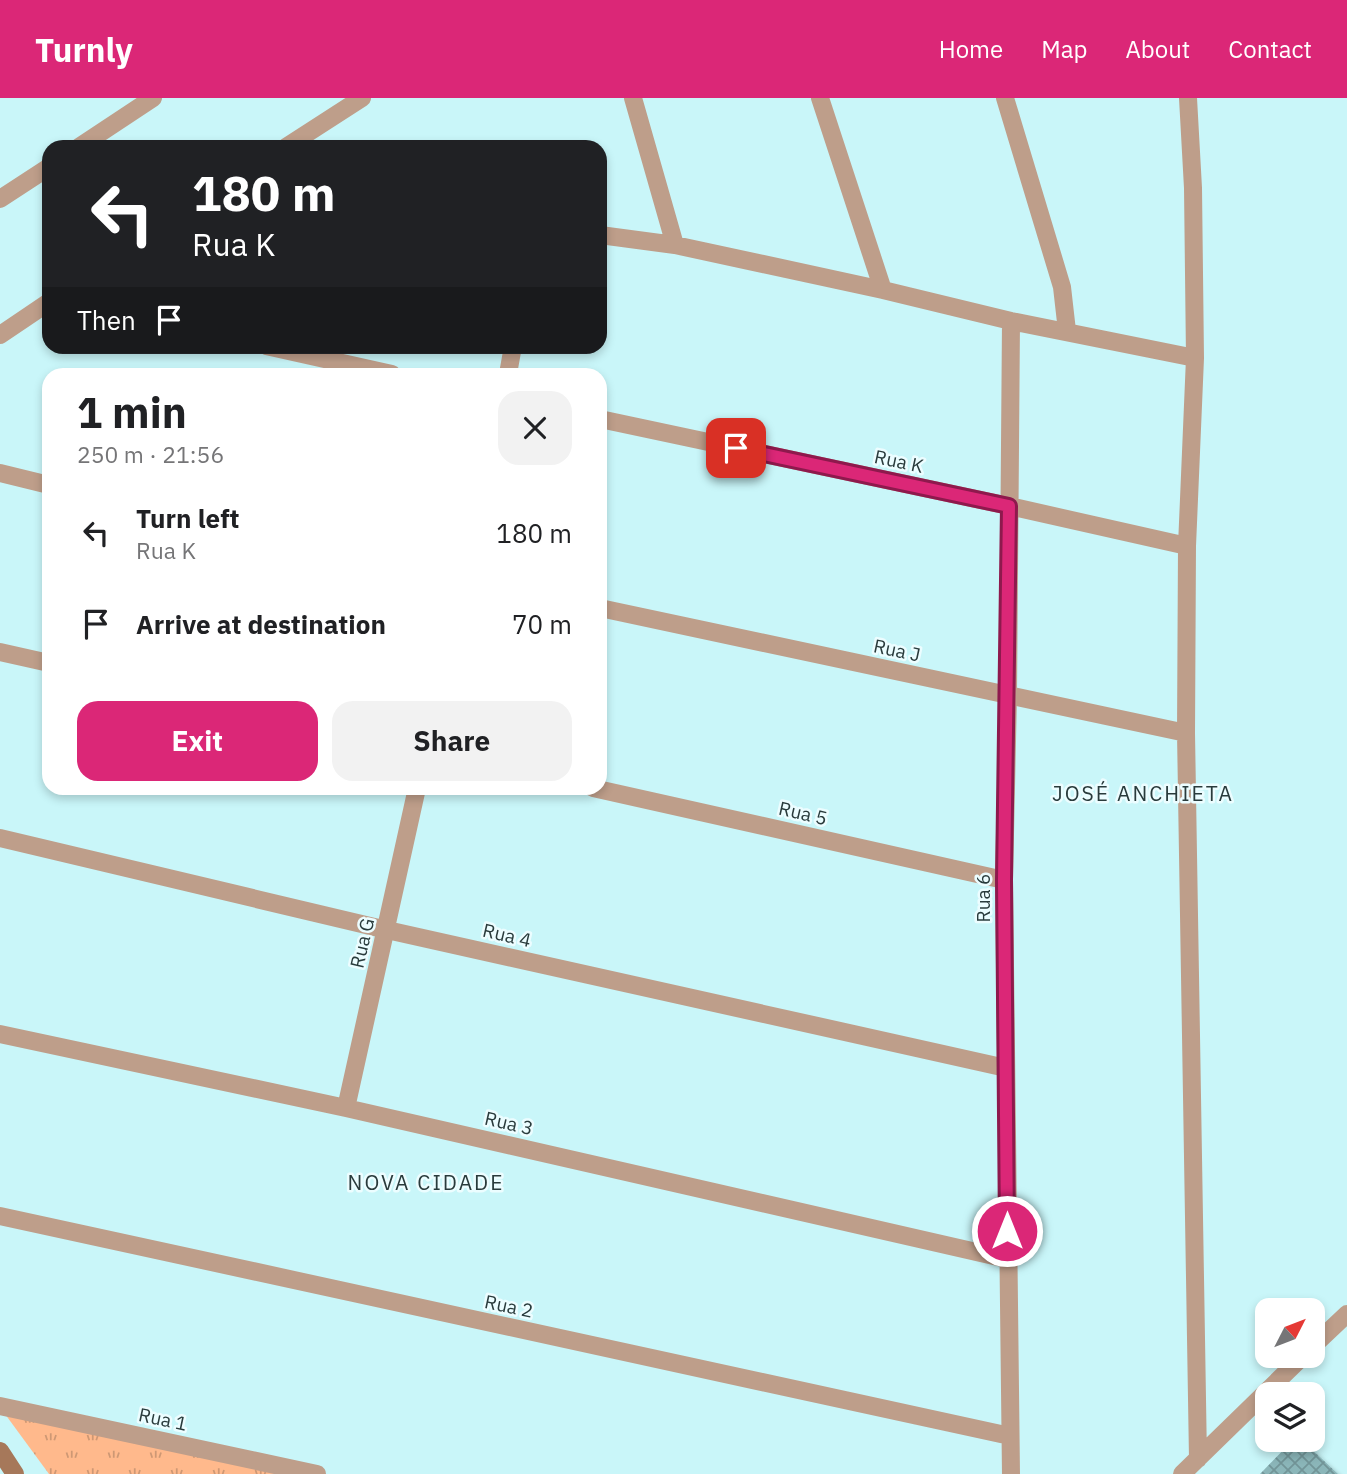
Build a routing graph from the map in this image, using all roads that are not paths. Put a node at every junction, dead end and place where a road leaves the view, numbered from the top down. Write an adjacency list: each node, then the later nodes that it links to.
1 (153, 98): 7 (street)
2 (362, 98): 8 (street)
3 (633, 98): 12 (street)
4 (820, 98): 13 (street)
5 (1005, 98): 16 (street)
6 (1188, 98): 19 (street)
7 (90, 140)
8 (297, 140)
9 (42, 172): 10 (street)
10 (0, 199)
11 (607, 236): 12 (street)
12 (675, 245): 13 (street)
13 (883, 290): 15 (street)
14 (42, 307): 17 (street)
15 (1011, 321): 16 (street); 24 (street, Rua 6)
16 (1066, 331): 19 (street)
17 (0, 335)
18 (302, 354): 20 (street)
19 (1195, 358): 25 (street)
20 (365, 368)
21 (607, 420): 24 (street, Rua K)
22 (0, 473): 23 (street)
23 (42, 483)
24 (1009, 506): 25 (street, Rua K); 29 (street, Rua 6)
25 (1188, 546): 30 (street)
26 (607, 609): 29 (street, Rua J)
27 (0, 652): 28 (street)
28 (42, 661)
29 (1008, 695): 30 (street, Rua J); 34 (street, Rua 6)
30 (1186, 733): 47 (street)
31 (607, 791): 34 (street, Rua 5)
32 (416, 795): 35 (street, Rua G)
33 (0, 838): 35 (street, Rua 4)
34 (1004, 880): 37 (street, Rua 6)
35 (387, 930): 37 (street, Rua 4); 38 (street, Rua G)
36 (0, 1034): 38 (street, Rua 3)
37 (1006, 1068): 40 (street, Rua 6)
38 (346, 1108): 40 (street, Rua 3)
39 (0, 1216): 45 (street, Rua 2)
40 (1007, 1259): 45 (street, Rua 6)
41 (1347, 1314): 42 (street)
42 (1325, 1335)
43 (1291, 1368): 47 (street)
44 (0, 1406): 49 (street, Rua 1)
45 (1010, 1436): 50 (street, Rua 6)
46 (0, 1451): 48 (street)
47 (1198, 1459): 51 (street)
48 (15, 1474)
49 (317, 1474)
50 (1011, 1474)
51 (1182, 1474)

